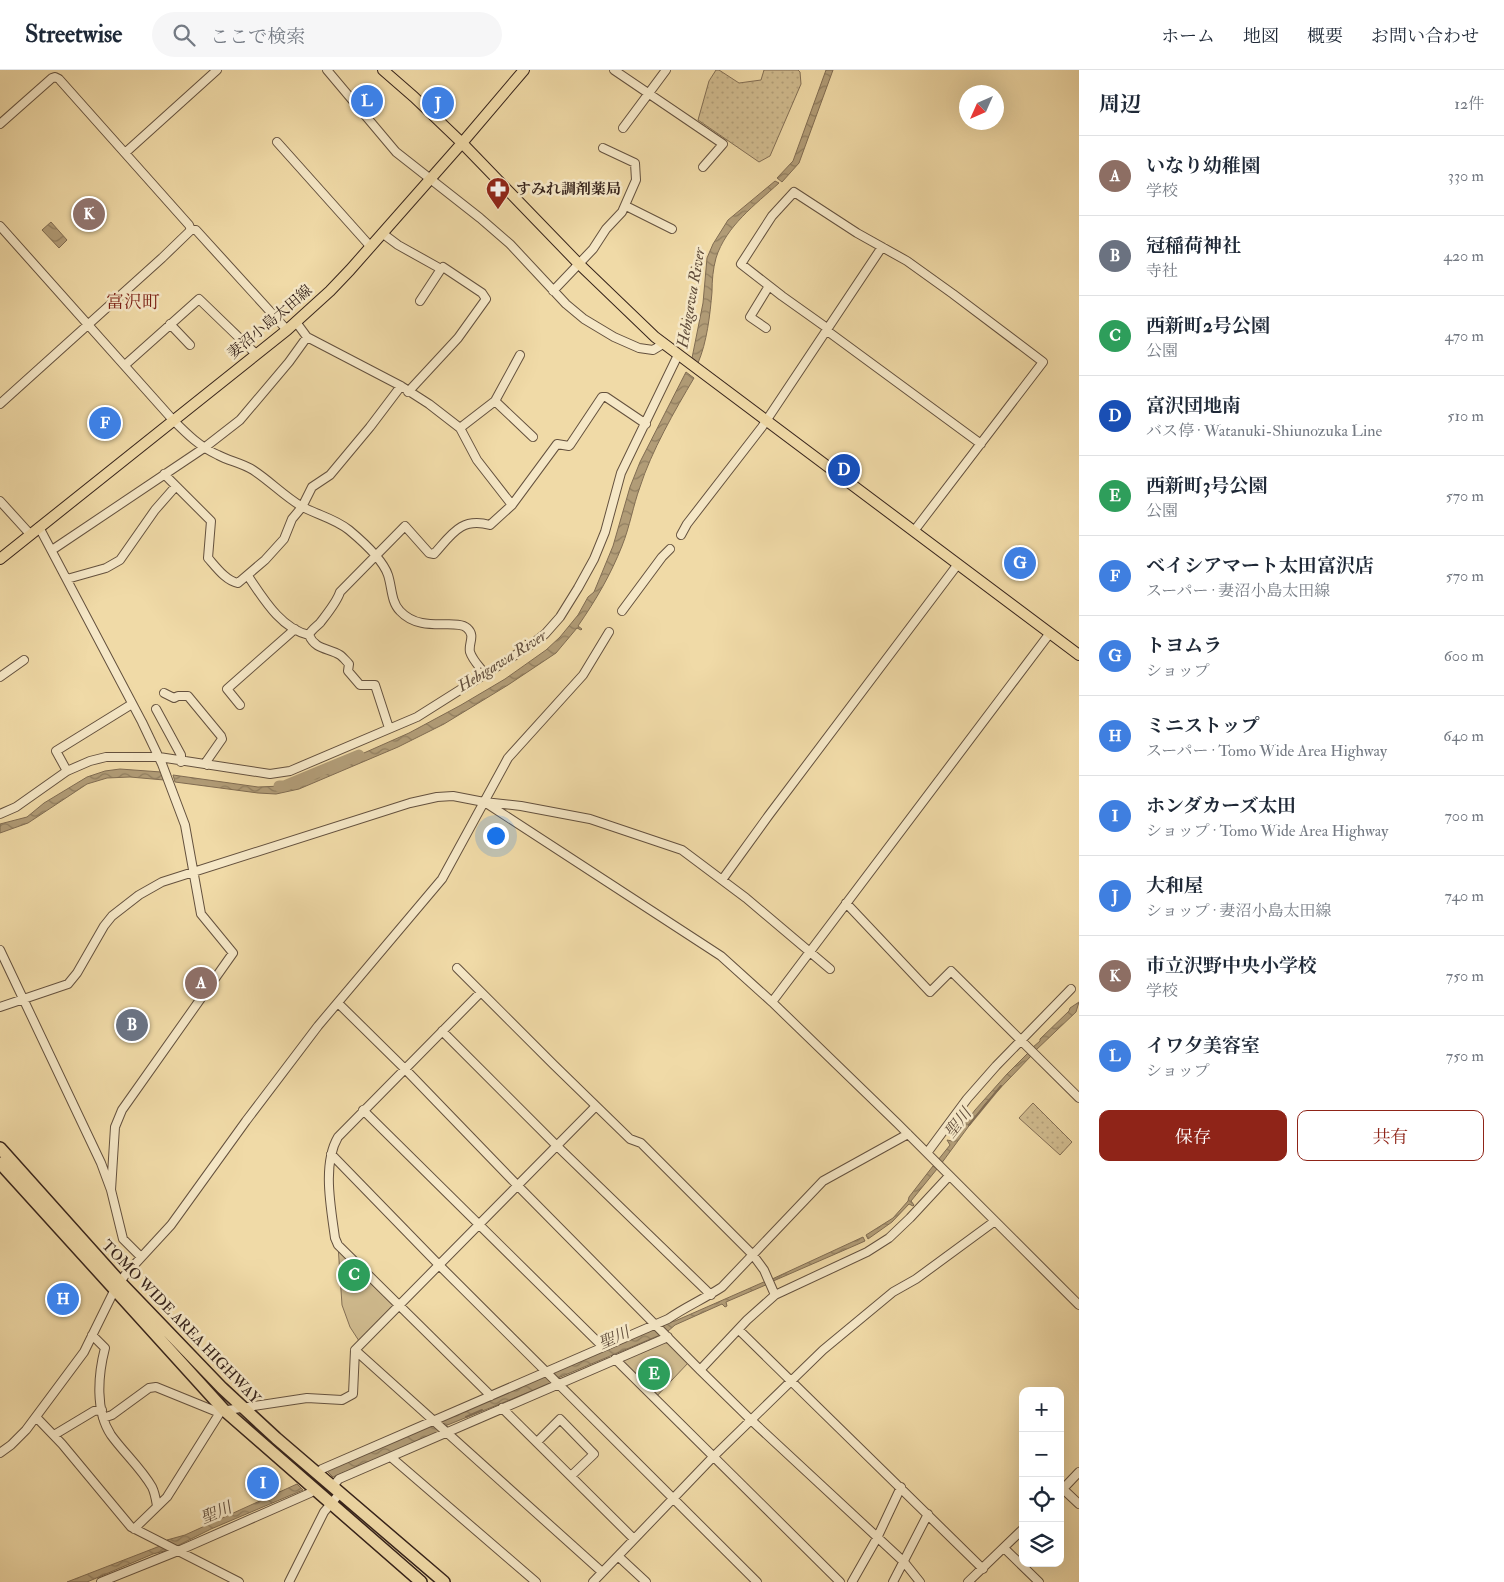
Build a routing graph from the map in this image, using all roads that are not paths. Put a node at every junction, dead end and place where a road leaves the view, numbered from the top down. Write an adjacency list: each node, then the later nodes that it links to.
1 (217, 70): 14 (street)
2 (326, 70): 16 (street)
3 (524, 70): 12 (main road, 妻沼小島太田線)
4 (614, 70): 8 (street)
5 (666, 70): 8 (street)
6 (387, 71): 12 (main road)
7 (53, 74): 9 (street); 14 (street)
8 (647, 93): 10 (street); 15 (street)
9 (0, 124)
10 (623, 128)
11 (277, 142): 22 (street)
12 (462, 143): 16 (main road, 妻沼小島太田線); 24 (main road)
13 (603, 148): 17 (street)
14 (124, 153): 20 (street)
15 (703, 167)
16 (431, 178): 21 (main road, 妻沼小島太田線); 27 (street)
17 (626, 206): 19 (street); 24 (street)
18 (0, 226): 31 (street)
19 (672, 229)
20 (191, 230): 31 (street); 34 (street)
21 (382, 233): 22 (main road, 妻沼小島太田線); 25 (street)
22 (370, 246): 29 (main road, 妻沼小島太田線)
23 (882, 247): 26 (street); 33 (street); 51 (street)
24 (578, 263): 27 (street); 36 (main road)
25 (441, 269): 28 (street); 43 (street)
26 (769, 286): 32 (street); 33 (street)
27 (553, 291): 36 (street)
28 (420, 301)
29 (296, 322): 34 (main road, 妻沼小島太田線); 35 (street)
30 (170, 324): 37 (street); 38 (street); 41 (street)
31 (88, 325): 41 (street); 45 (street)
32 (766, 328)
33 (827, 329): 47 (street); 51 (street)
34 (286, 330): 38 (main road, 妻沼小島太田線)
35 (307, 337): 42 (street); 52 (street)
36 (663, 344): 40 (main road)
37 (190, 345)
38 (256, 354): 46 (main road, 妻沼小島太田線)
39 (520, 355): 44 (street)
40 (681, 357): 47 (main road); 48 (street)
41 (124, 365): 46 (street)
42 (401, 386): 43 (street); 57 (street)
43 (408, 392): 49 (street)
44 (496, 401): 49 (street); 50 (street)
45 (0, 404)
46 (174, 420): 52 (street); 58 (main road, 妻沼小島太田線)
47 (766, 420): 59 (main road); 61 (street)
48 (646, 424): 56 (street); 76 (street)
49 (460, 428): 56 (street)
50 (533, 437)
51 (981, 444): 59 (street)
52 (204, 448): 53 (street); 57 (street)
53 (164, 474): 54 (street); 63 (street)
54 (176, 486): 67 (street); 68 (street)
55 (0, 501): 60 (street)
56 (512, 505): 64 (street)
57 (302, 507): 64 (street); 67 (street)
58 (39, 527): 60 (main road, 妻沼小島太田線); 63 (street)
59 (914, 531): 66 (main road)
60 (30, 534): 65 (main road, 妻沼小島太田線)
61 (681, 535)
62 (670, 549): 69 (street)
63 (52, 550): 68 (street)
64 (375, 555): 73 (street); 76 (street)
65 (0, 559)
66 (958, 564): 72 (main road); 90 (street)
67 (248, 576): 70 (street)
68 (67, 579): 79 (street)
69 (622, 612)
70 (295, 629): 73 (street); 80 (street)
71 (609, 632): 87 (street)
72 (1050, 633): 74 (main road); 91 (street)
73 (309, 635): 82 (street)
74 (1079, 655)
75 (24, 660): 77 (street)
76 (485, 674): 82 (street)
77 (0, 677)
78 (164, 694): 85 (street)
79 (132, 704): 83 (street); 86 (street)
80 (240, 705)
81 (156, 709): 84 (street)
82 (389, 728): 85 (street)
83 (161, 761): 84 (street); 86 (street); 89 (street)
84 (181, 762): 85 (street)
85 (207, 766)
86 (68, 771): 88 (street)
87 (484, 802): 89 (street); 90 (street); 99 (street); 100 (street)
88 (0, 814)
89 (192, 873): 98 (street); 116 (street)
90 (722, 880): 93 (street)
91 (846, 903): 93 (street); 103 (street)
92 (0, 950): 98 (street)
93 (809, 952): 95 (street); 99 (street)
94 (457, 968): 97 (street)
95 (830, 969)
96 (1071, 989): 103 (street)
97 (481, 992): 102 (street); 106 (street)
98 (25, 1000): 101 (street); 116 (street)
99 (772, 1002): 108 (street)
100 (338, 1003): 104 (street); 120 (street)
101 (0, 1007)
102 (442, 1031): 104 (street); 109 (street)
103 (1022, 1041): 105 (street); 112 (street)
104 (404, 1068): 107 (street); 115 (street)
105 (1079, 1098)
106 (596, 1106): 109 (street); 119 (street)
107 (363, 1110): 111 (street); 118 (street)
108 (908, 1134): 112 (street); 119 (street)
109 (557, 1146): 115 (street); 124 (street)
110 (0, 1148): 122 (highway, TOMO WIDE AREA HIGHWAY)
111 (331, 1154): 121 (street); 125 (street)
112 (928, 1155): 114 (street)
113 (0, 1163): 122 (highway, TOMO WIDE AREA HIGHWAY)
114 (947, 1174): 117 (street); 123 (street)
115 (518, 1186): 118 (street); 127 (street)
116 (111, 1190): 120 (street)
117 (995, 1221): 126 (street); 136 (street)
118 (479, 1224): 121 (street); 131 (street)
119 (753, 1255): 123 (street); 124 (street)
120 (141, 1257): 122 (street)
121 (439, 1265): 125 (street); 135 (street)
122 (117, 1287): 129 (street); 139 (highway, TOMO WIDE AREA HIGHWAY); 141 (highway, TOMO WIDE AREA HIGHWAY)
123 (774, 1292): 128 (street)
124 (710, 1295): 127 (street)
125 (399, 1304): 132 (street); 138 (street)
126 (1079, 1305)
127 (656, 1325): 130 (street); 131 (street)
128 (739, 1330): 134 (street); 136 (street)
129 (92, 1335): 142 (street); 143 (street)
130 (666, 1335): 133 (street); 134 (street)
131 (603, 1347): 135 (street)
132 (355, 1350): 139 (street); 145 (street)
133 (615, 1359): 137 (street); 150 (street)
134 (700, 1370): 144 (street)
135 (548, 1372): 137 (street); 138 (street)
136 (790, 1381): 144 (street); 155 (street)
137 (558, 1382): 140 (street); 159 (street)
138 (491, 1396): 145 (street)
139 (243, 1408): 141 (street); 154 (highway, TOMO WIDE AREA HIGHWAY)
140 (502, 1408): 146 (street); 148 (street)
141 (222, 1412): 142 (street); 157 (highway, TOMO WIDE AREA HIGHWAY); 162 (street)
142 (102, 1414): 147 (street); 162 (street)
143 (36, 1417): 147 (street); 149 (street)
144 (751, 1420): 150 (street); 166 (street)
145 (435, 1422): 146 (street); 154 (street)
146 (447, 1432): 151 (street); 173 (street)
147 (54, 1435): 164 (street)
148 (536, 1442): 153 (street); 153 (street)
149 (0, 1453)
150 (713, 1457): 159 (street); 183 (street)
151 (392, 1458): 154 (street); 179 (street)
152 (1079, 1472): 156 (street)
153 (571, 1476): 167 (street)
154 (327, 1481): 160 (street); 178 (highway, TOMO WIDE AREA HIGHWAY)
155 (901, 1487): 163 (street); 166 (street)
156 (1064, 1488)
157 (313, 1489): 160 (highway, TOMO WIDE AREA HIGHWAY); 169 (street)
158 (1064, 1492): 161 (street)
159 (673, 1499): 167 (street); 182 (street)
160 (330, 1504): 176 (street); 177 (highway, TOMO WIDE AREA HIGHWAY)
161 (1079, 1504)
162 (158, 1506): 164 (street)
163 (928, 1514): 171 (street); 172 (street)
164 (134, 1529): 169 (street)
165 (1019, 1533): 168 (street)
166 (877, 1538): 171 (street); 184 (street)
167 (634, 1539): 170 (street)
168 (1004, 1548): 172 (street); 188 (street)
169 (175, 1550): 174 (street); 175 (street)
170 (618, 1556): 173 (street); 181 (street)
171 (904, 1562): 185 (street); 186 (street)
172 (983, 1569): 187 (street)
173 (602, 1572): 180 (street)
174 (101, 1582)
175 (239, 1582)
176 (289, 1582)
177 (422, 1582)
178 (444, 1582)
179 (536, 1582)
180 (593, 1582)
181 (646, 1582)
182 (757, 1582)
183 (840, 1582)
184 (852, 1582)
185 (893, 1582)
186 (920, 1582)
187 (968, 1582)
188 (1039, 1582)

